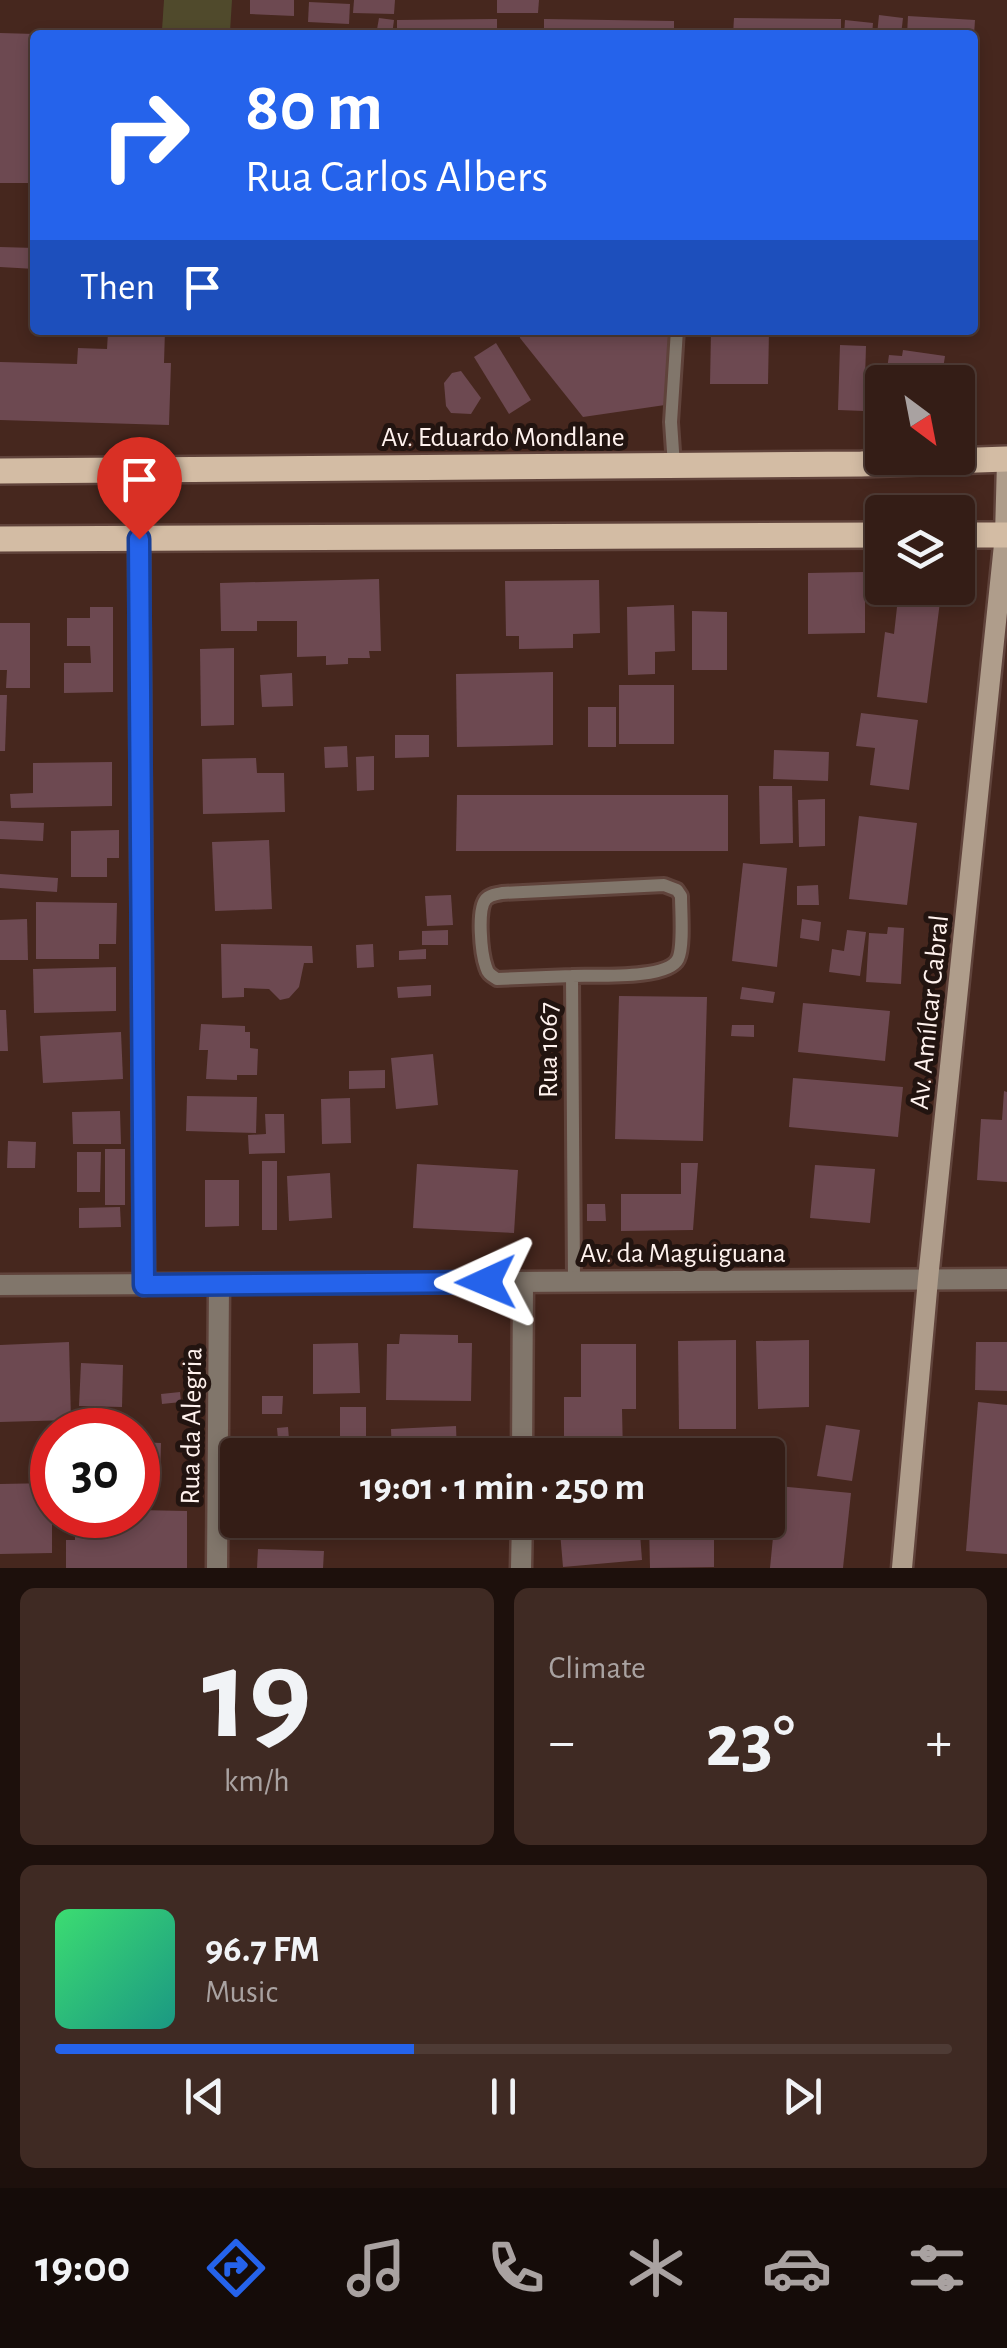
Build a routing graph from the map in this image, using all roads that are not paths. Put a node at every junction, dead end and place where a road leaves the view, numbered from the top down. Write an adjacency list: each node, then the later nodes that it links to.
1 (677, 335): 3 (lane)
2 (1007, 461): 3 (main road, Av. Eduardo Mondlane); 7 (street, Av. Amílcar Cabral)
3 (674, 466): 4 (main road, Av. Eduardo Mondlane)
4 (0, 470)
5 (865, 534): 9 (main road)
6 (975, 535): 7 (main road)
7 (1006, 535): 10 (street, Av. Amílcar Cabral)
8 (0, 539): 9 (main road)
9 (139, 539): 17 (street)
10 (999, 678): 12 (street, Av. Amílcar Cabral)
11 (572, 976): 11 (lane, Rua 1067); 14 (lane, Rua 1067)
12 (928, 1279): 13 (street, Av. da Maguiguana); 14 (street, Av. da Maguiguana); 23 (street, Av. Amílcar Cabral)
13 (1007, 1279)
14 (574, 1280): 15 (street, Av. da Maguiguana)
15 (524, 1282): 18 (street, Av. da Maguiguana); 19 (street)
16 (0, 1285): 17 (street, Av. da Maguiguana)
17 (144, 1285): 18 (street, Av. da Maguiguana)
18 (219, 1285): 21 (street, Rua da Alegria)
19 (522, 1438)
20 (522, 1538): 22 (street)
21 (217, 1568)
22 (522, 1568)
23 (902, 1568)

